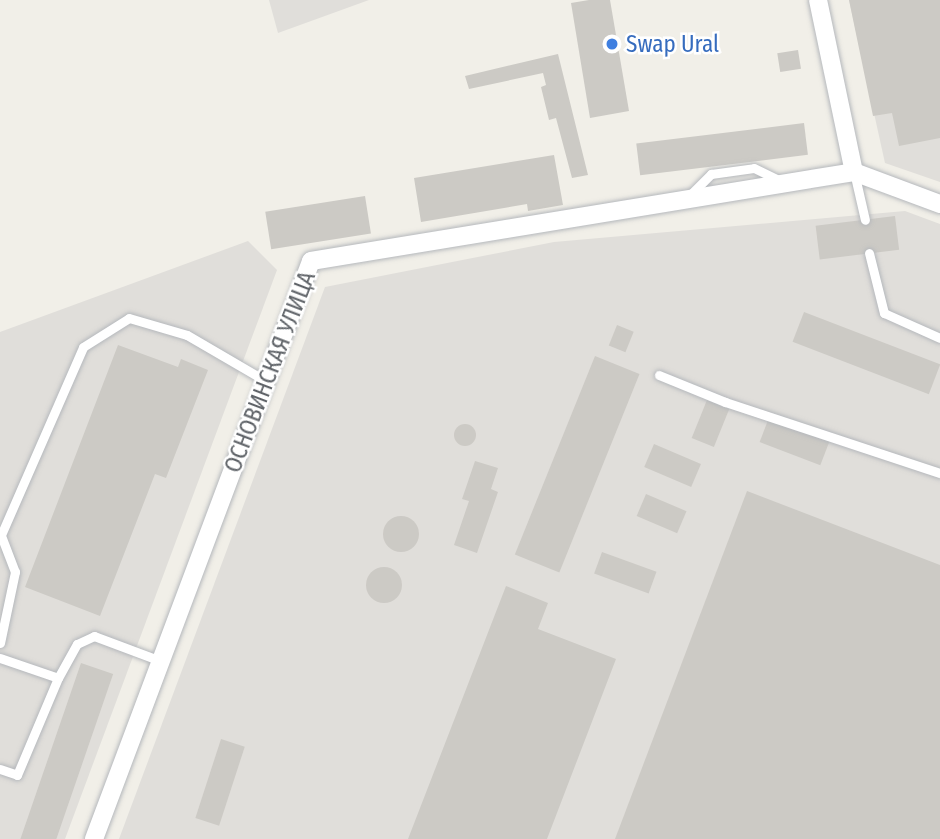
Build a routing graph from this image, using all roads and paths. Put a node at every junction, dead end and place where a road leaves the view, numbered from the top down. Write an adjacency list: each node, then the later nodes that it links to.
1 (818, 0): 2 (street)
2 (854, 172): 3 (street); 4 (lane); 8 (street, ОСНОВИНСКАЯ УЛИЦА)
3 (940, 204)
4 (865, 220)
5 (869, 253): 6 (lane)
6 (940, 338)
7 (659, 375): 9 (lane)
8 (266, 381): 10 (lane); 12 (street, ОСНОВИНСКАЯ УЛИЦА)
9 (940, 473)
10 (0, 643)
11 (0, 658): 13 (lane)
12 (161, 661): 13 (lane); 15 (street, ОСНОВИНСКАЯ УЛИЦА)
13 (58, 678): 14 (lane)
14 (0, 769)
15 (94, 839)

